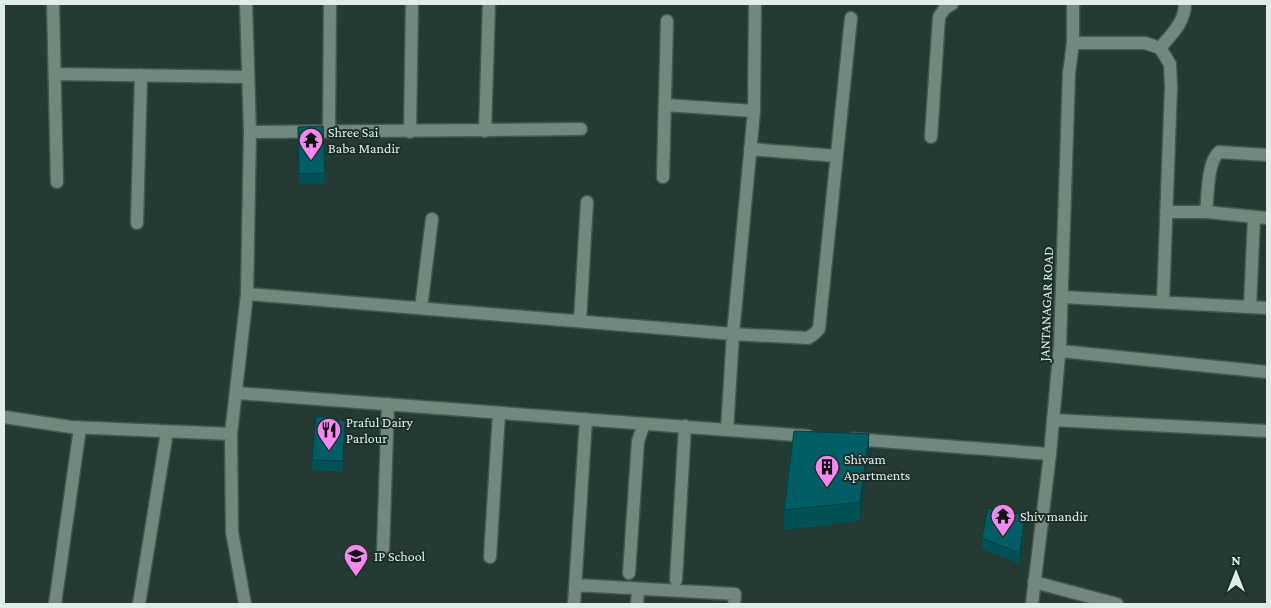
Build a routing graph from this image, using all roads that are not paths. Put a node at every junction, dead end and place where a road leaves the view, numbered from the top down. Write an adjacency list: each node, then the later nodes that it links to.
1 (53, 4): 14 (street)
2 (246, 4): 16 (street)
3 (330, 4): 22 (street)
4 (412, 4): 23 (street)
5 (490, 4): 20 (street)
6 (755, 4): 18 (street)
7 (952, 4): 24 (street)
8 (1073, 4): 12 (street, JANTANAGAR ROAD)
9 (1185, 4): 13 (street)
10 (851, 18): 27 (street)
11 (667, 21): 17 (street)
12 (1073, 43): 13 (street); 37 (street, JANTANAGAR ROAD)
13 (1160, 48): 31 (street)
14 (55, 74): 15 (street); 29 (street)
15 (141, 75): 16 (street); 35 (street)
16 (248, 77): 21 (street)
17 (665, 105): 18 (street); 28 (street)
18 (754, 111): 25 (street)
19 (581, 129): 20 (street)
20 (485, 131): 23 (street)
21 (250, 132): 22 (street); 36 (street)
22 (329, 132): 23 (street)
23 (410, 132)
24 (931, 137)
25 (750, 149): 27 (street); 43 (street)
26 (1267, 155): 32 (street)
27 (837, 156): 43 (street)
28 (663, 177)
29 (57, 182)
30 (587, 202): 42 (street)
31 (1166, 212): 32 (street); 38 (street)
32 (1206, 212): 33 (street)
33 (1261, 217): 39 (street)
34 (432, 219): 40 (street)
35 (137, 223)
36 (247, 294): 40 (street); 46 (street)
37 (1062, 297): 38 (street); 44 (street, JANTANAGAR ROAD)
38 (1163, 302): 39 (street)
39 (1250, 307): 41 (street)
40 (421, 308): 42 (street)
41 (1267, 308)
42 (580, 321): 43 (street)
43 (733, 334): 55 (street)
44 (1060, 351): 45 (street); 51 (street, JANTANAGAR ROAD)
45 (1267, 372)
46 (236, 393): 47 (street); 58 (street)
47 (388, 404): 48 (street); 62 (street)
48 (499, 412): 50 (street); 63 (street)
49 (4, 417): 54 (street)
50 (586, 419): 52 (street); 67 (street)
51 (1053, 420): 56 (street); 61 (street, JANTANAGAR ROAD)
52 (644, 424): 53 (street); 64 (street)
53 (685, 426): 55 (street); 65 (street)
54 (80, 428): 57 (street); 69 (street)
55 (728, 430): 59 (street)
56 (1267, 431)
57 (167, 432): 58 (street); 70 (street)
58 (231, 434): 71 (street)
59 (825, 437)
60 (845, 438): 61 (street)
61 (1050, 454): 66 (street, JANTANAGAR ROAD)
62 (382, 551)
63 (490, 557)
64 (629, 573)
65 (676, 580)
66 (1034, 582): 75 (street, JANTANAGAR ROAD); 76 (street)
67 (576, 585): 68 (street); 72 (street)
68 (638, 590): 73 (street); 74 (street)
69 (55, 604)
70 (139, 604)
71 (245, 604)
72 (574, 604)
73 (638, 604)
74 (734, 604)
75 (1032, 604)
76 (1117, 604)

